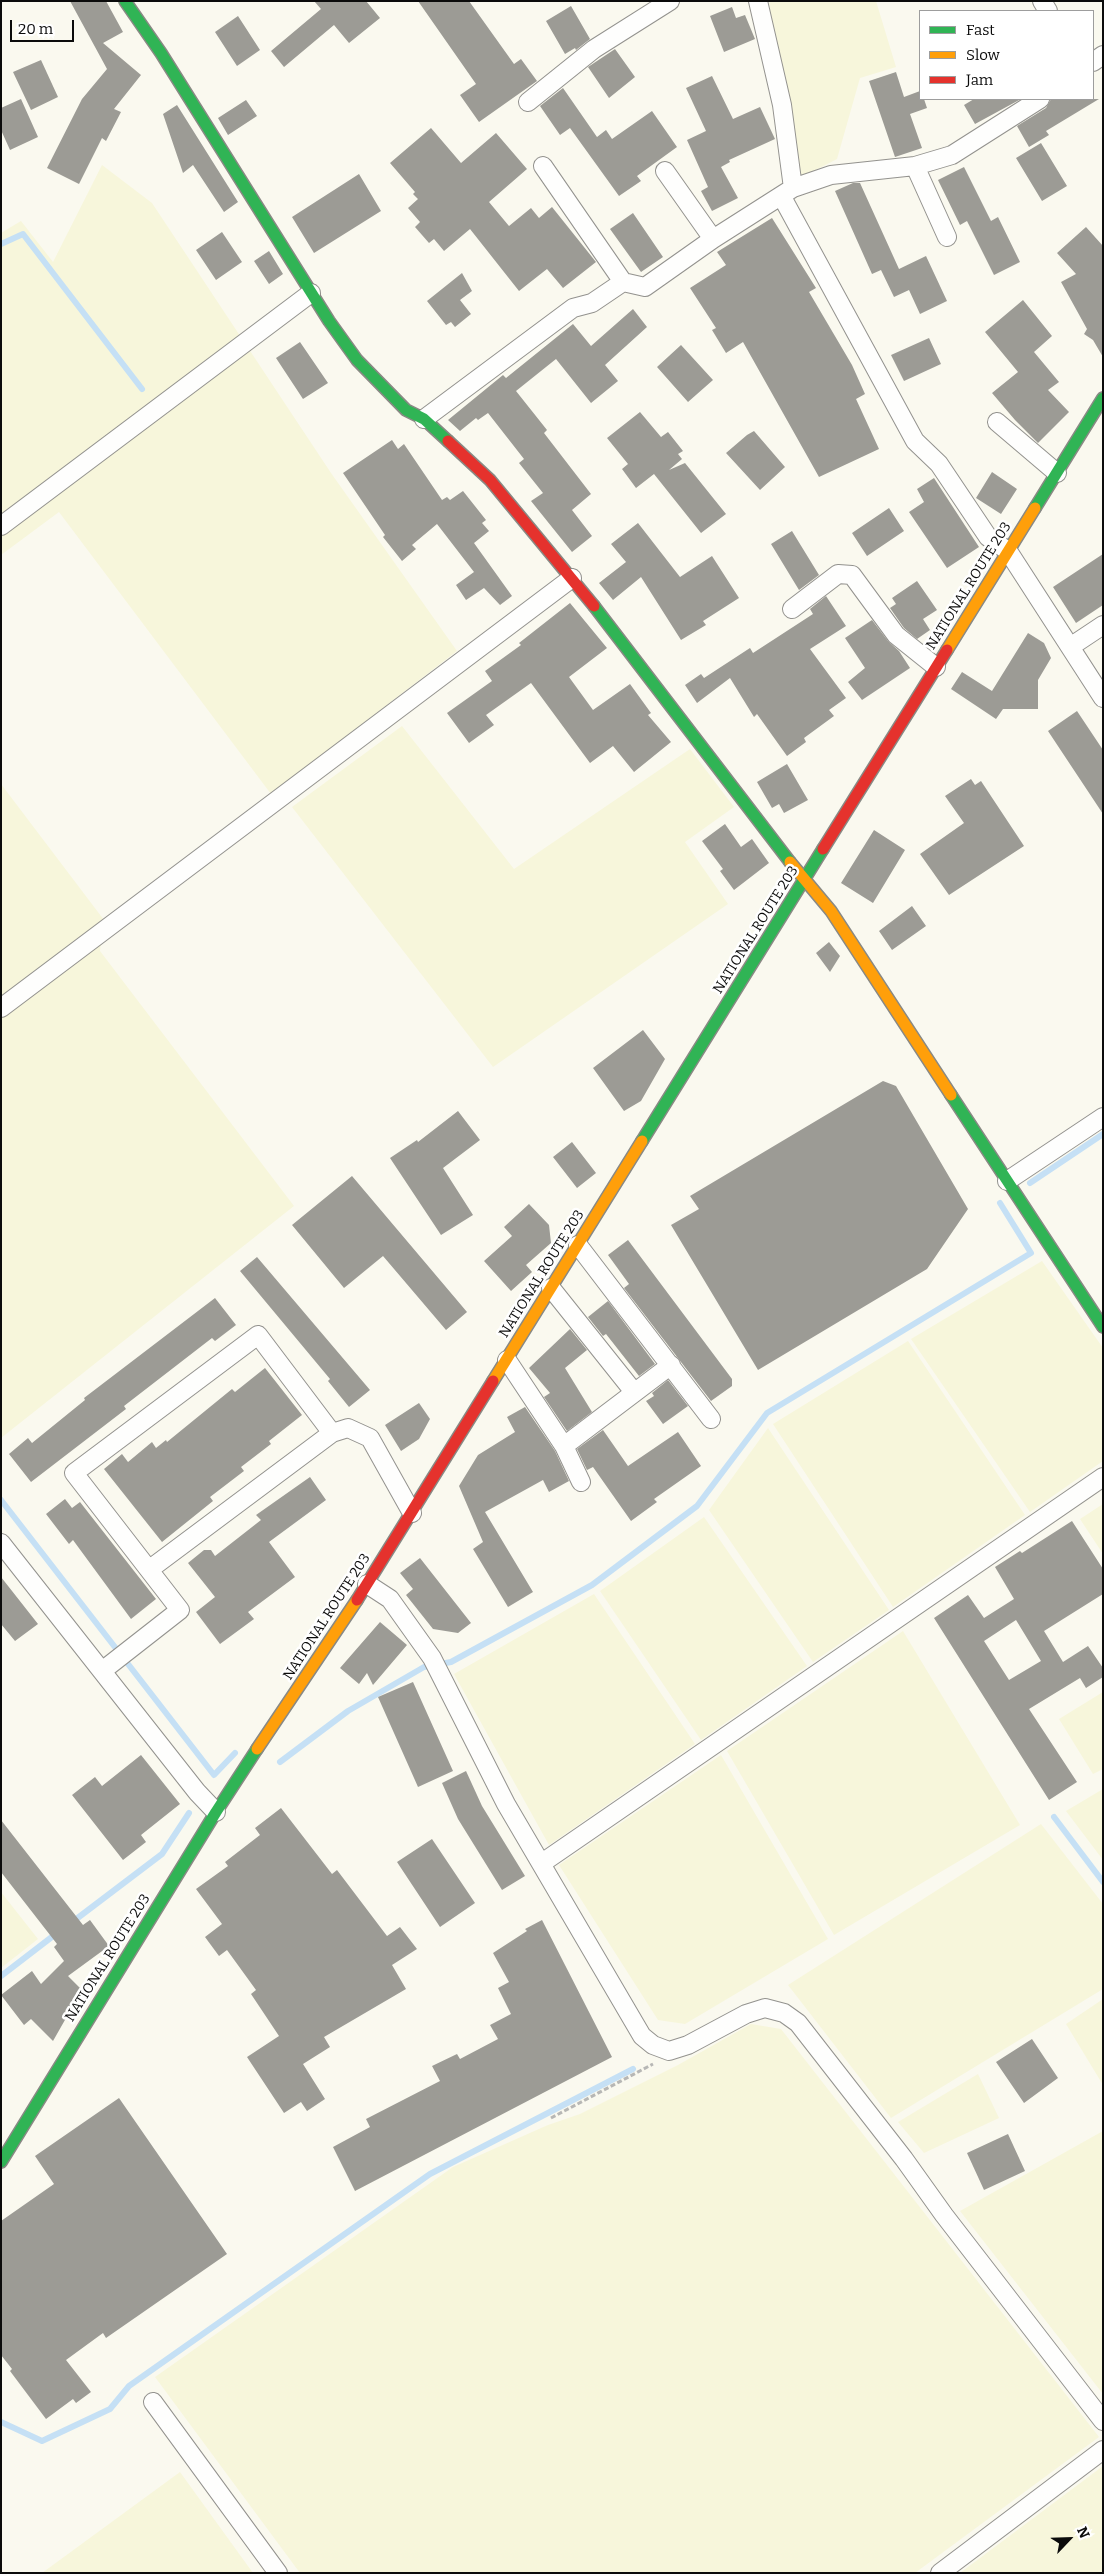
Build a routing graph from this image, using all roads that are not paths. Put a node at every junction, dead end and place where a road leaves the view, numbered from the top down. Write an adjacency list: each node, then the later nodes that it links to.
1 (125, 1): 13 (main road)
2 (670, 1): 5 (street)
3 (758, 1): 9 (street)
4 (1038, 100): 7 (street)
5 (528, 102)
6 (543, 166): 12 (street)
7 (915, 166): 9 (street); 10 (street)
8 (665, 171): 11 (street)
9 (787, 192): 11 (street); 19 (street)
10 (947, 237)
11 (714, 239): 12 (street)
12 (623, 282): 15 (street)
13 (312, 293): 15 (main road); 18 (street)
14 (1103, 398): 17 (main road, NATIONAL ROUTE 203)
15 (424, 419): 20 (main road)
16 (997, 422): 17 (street)
17 (1057, 473): 19 (main road, NATIONAL ROUTE 203)
18 (1, 526)
19 (1008, 551): 23 (street); 24 (main road, NATIONAL ROUTE 203)
20 (572, 578): 26 (main road); 27 (street)
21 (792, 609): 24 (street)
22 (1103, 625): 23 (street)
23 (1070, 648): 25 (street)
24 (936, 667): 26 (main road, NATIONAL ROUTE 203)
25 (1103, 698)
26 (805, 879): 29 (main road); 30 (main road, NATIONAL ROUTE 203)
27 (1, 1008)
28 (1103, 1117): 29 (street)
29 (1007, 1180): 32 (main road)
30 (578, 1245): 31 (main road, NATIONAL ROUTE 203); 34 (street)
31 (551, 1288): 33 (main road, NATIONAL ROUTE 203); 35 (street)
32 (1103, 1327)
33 (507, 1360): 38 (street); 41 (main road, NATIONAL ROUTE 203)
34 (671, 1365): 35 (street); 36 (street)
35 (634, 1392): 38 (street)
36 (711, 1418)
37 (332, 1433): 41 (street); 43 (street); 43 (street)
38 (564, 1446): 40 (street)
39 (1103, 1477): 47 (street)
40 (581, 1482)
41 (412, 1513): 44 (main road, NATIONAL ROUTE 203)
42 (1, 1543): 45 (street)
43 (150, 1570): 45 (street)
44 (367, 1584): 46 (main road, NATIONAL ROUTE 203); 47 (street)
45 (102, 1671): 46 (street)
46 (216, 1812): 48 (main road, NATIONAL ROUTE 203)
47 (542, 1863): 50 (street)
48 (1, 2162)
49 (153, 2402): 52 (street)
50 (1103, 2421)
51 (1103, 2450): 53 (street)
52 (278, 2573)
53 (940, 2573)

